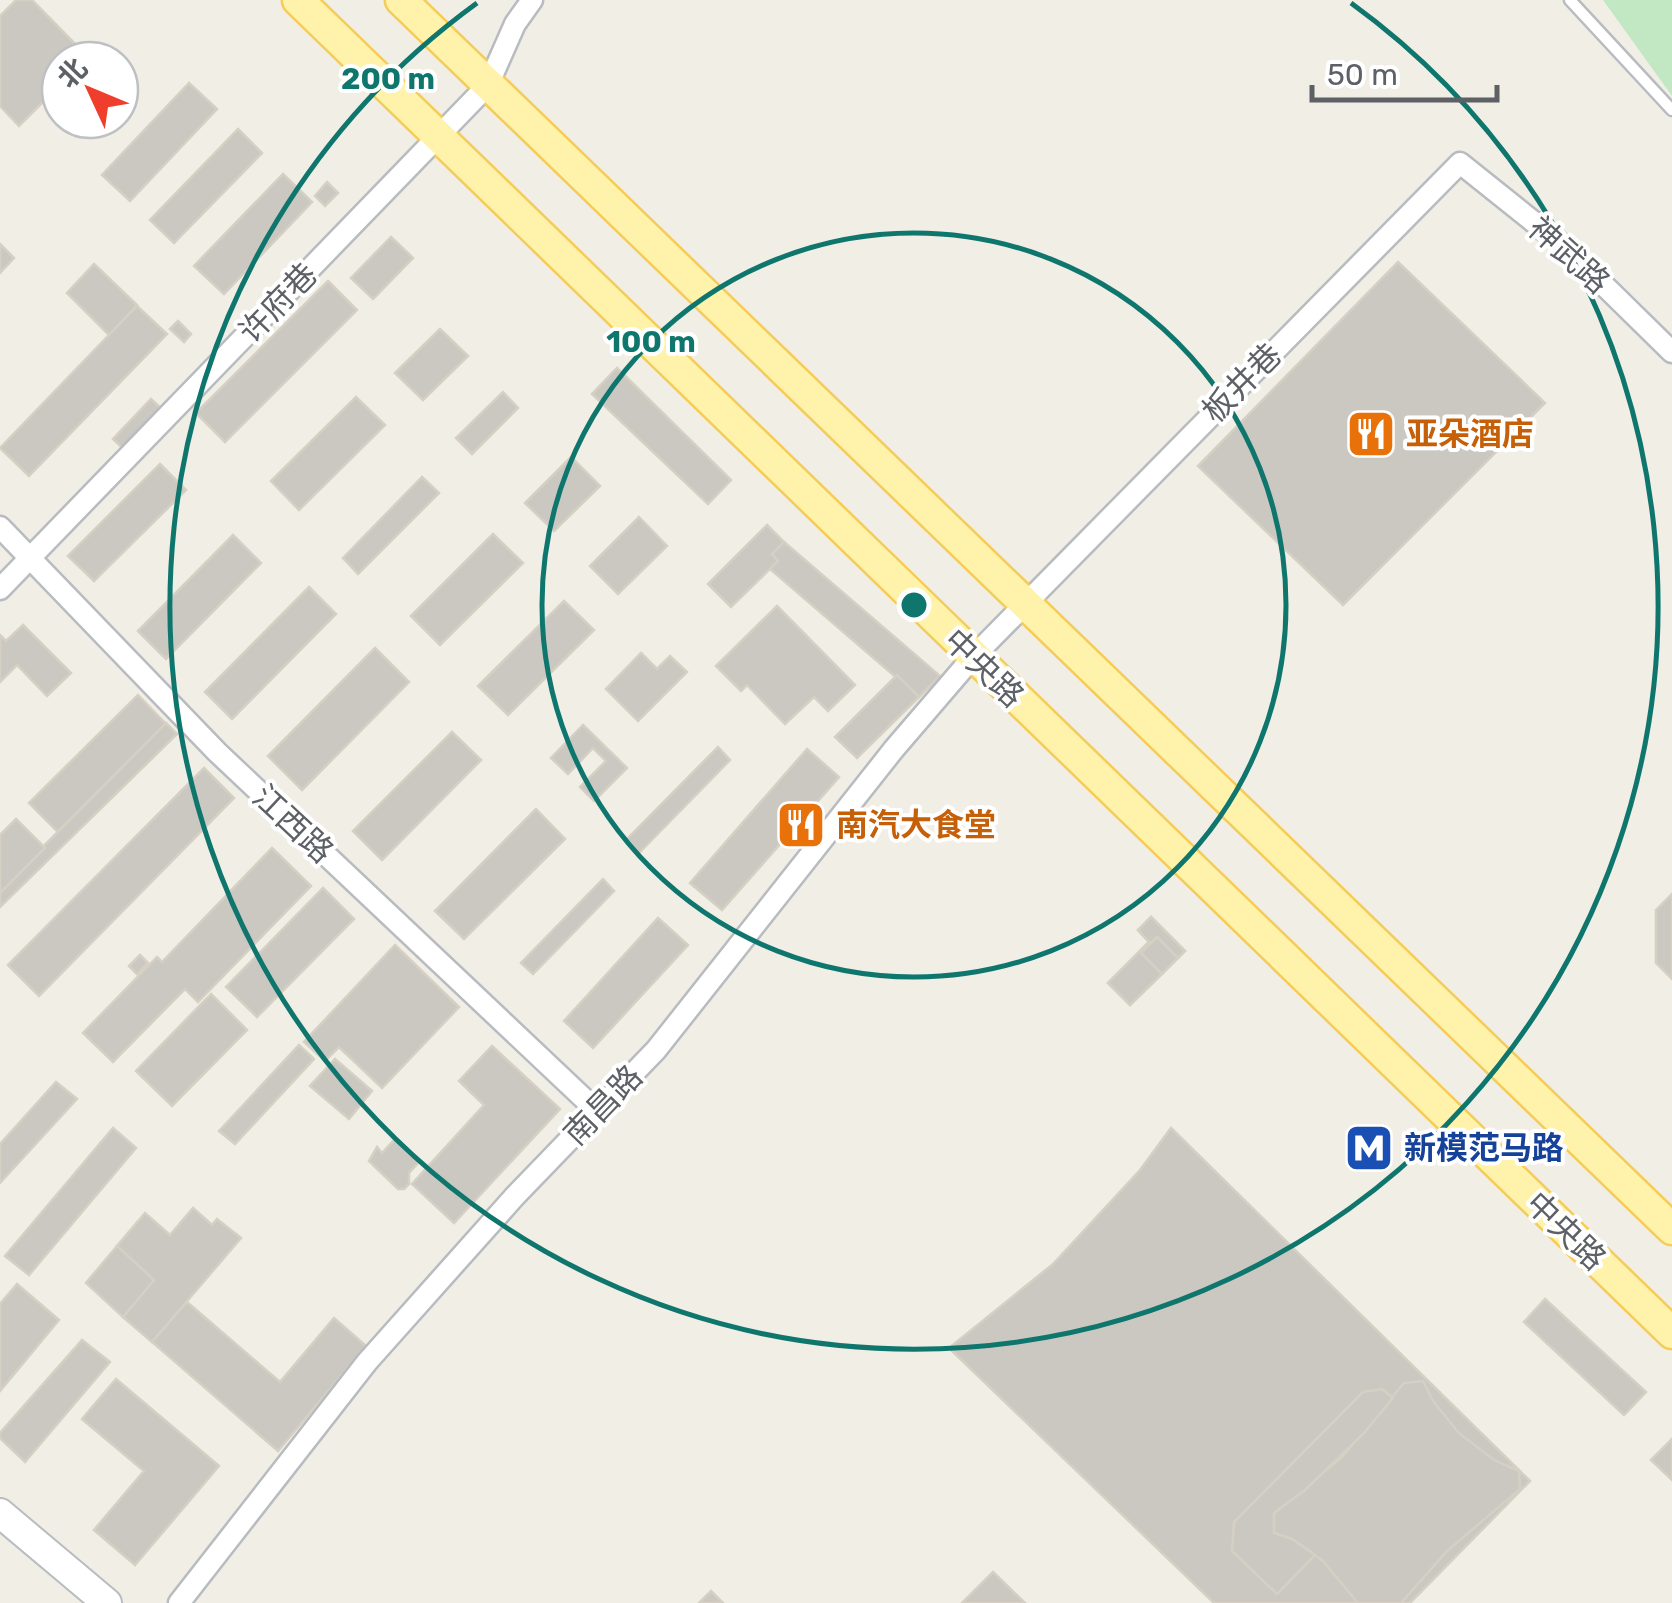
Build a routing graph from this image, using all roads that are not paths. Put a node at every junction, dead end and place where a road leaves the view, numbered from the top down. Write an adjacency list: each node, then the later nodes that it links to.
1 (298, 0): 7 (main road, 中央路)
2 (401, 0): 5 (main road)
3 (532, 0): 5 (street, 许府巷)
4 (1570, 0): 6 (lane)
5 (488, 85): 7 (street, 许府巷); 13 (main road)
6 (1672, 110)
7 (438, 136): 11 (street, 许府巷); 14 (main road, 中央路)
8 (1460, 163): 9 (street, 神武路); 13 (street, 板井巷)
9 (1672, 352)
10 (0, 526): 11 (street, 江西路)
11 (30, 559): 12 (street, 许府巷); 15 (street, 江西路)
12 (0, 588)
13 (1024, 603): 14 (street, 南昌路); 16 (main road)
14 (973, 657): 15 (street, 南昌路); 17 (main road, 中央路)
15 (597, 1111): 20 (street, 南昌路)
16 (1672, 1229)
17 (1672, 1333)
18 (0, 1513): 19 (street)
19 (107, 1603)
20 (179, 1603)

